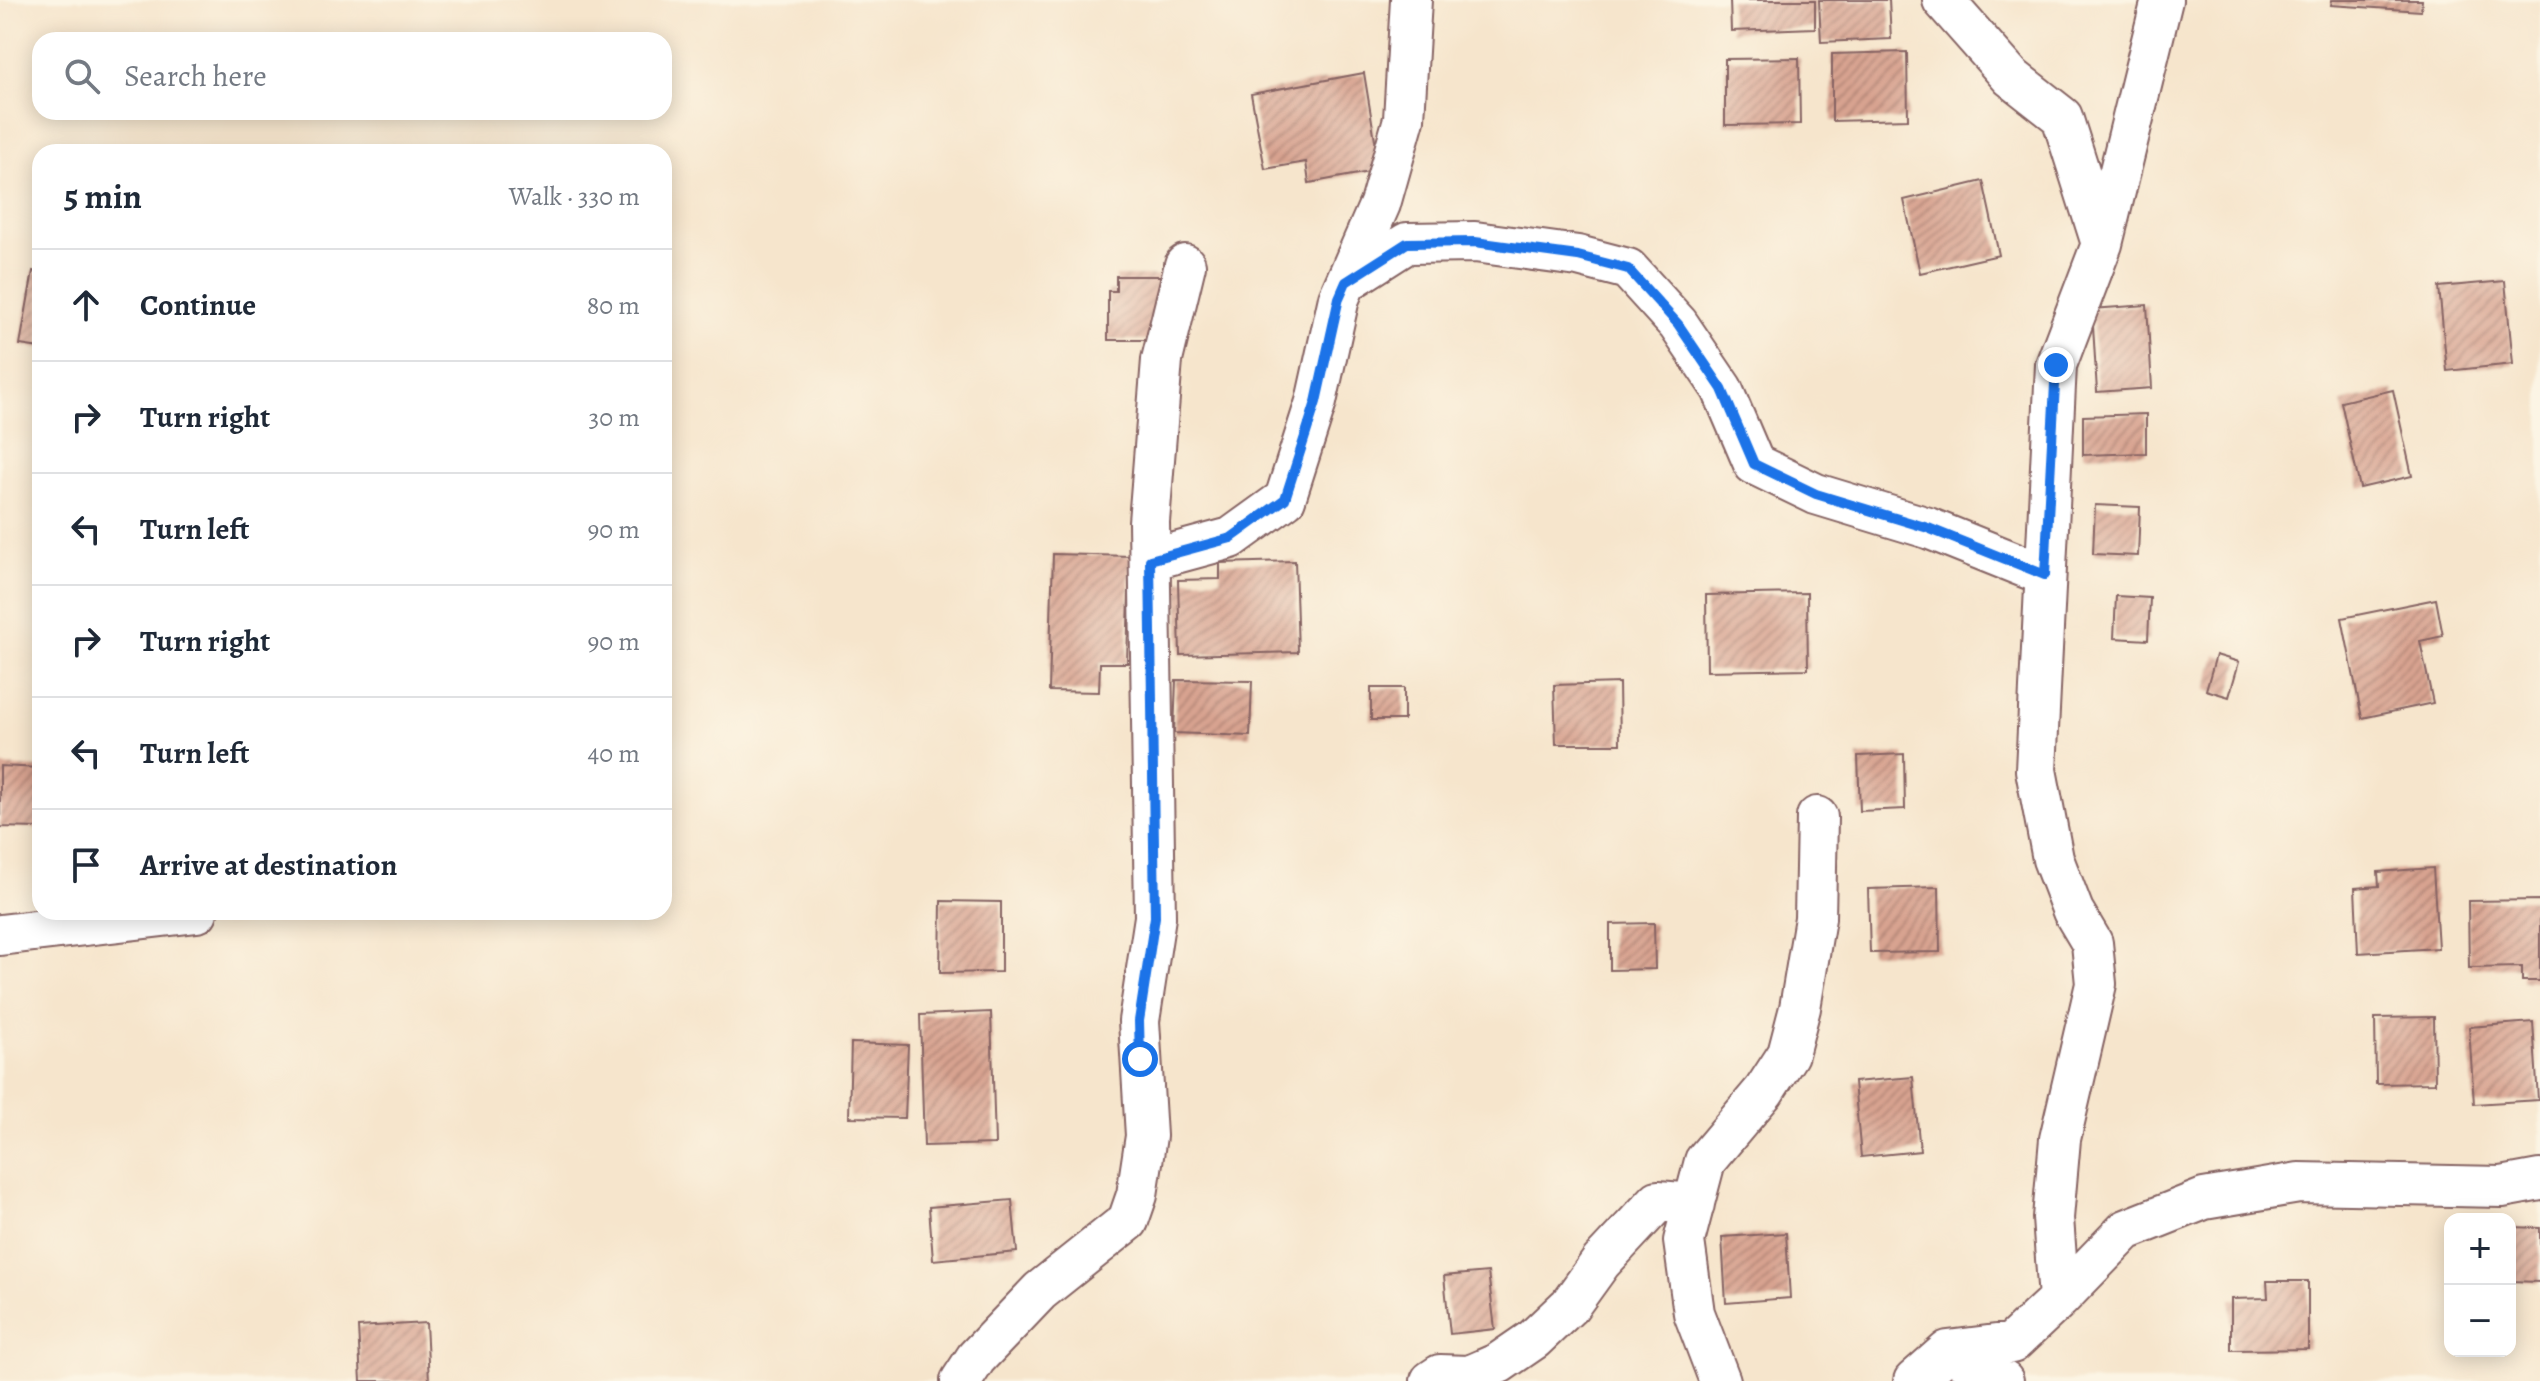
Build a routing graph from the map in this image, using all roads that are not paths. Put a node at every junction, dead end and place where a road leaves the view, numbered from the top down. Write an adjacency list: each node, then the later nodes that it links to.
1 (1411, 0): 6 (street)
2 (1943, 0): 4 (street)
3 (2162, 0): 4 (street)
4 (2102, 244): 8 (street)
5 (1185, 265): 7 (street)
6 (1346, 282): 7 (street); 8 (street)
7 (1150, 560): 16 (street)
8 (2045, 575): 14 (street)
9 (1817, 817): 13 (street)
10 (128, 920): 11 (street)
11 (0, 935)
12 (2540, 1180): 14 (street)
13 (1694, 1204): 17 (street); 18 (street)
14 (2059, 1299): 15 (street)
15 (1948, 1351): 19 (street); 20 (street)
16 (961, 1381)
17 (1431, 1381)
18 (1720, 1381)
19 (1914, 1381)
20 (2003, 1381)

